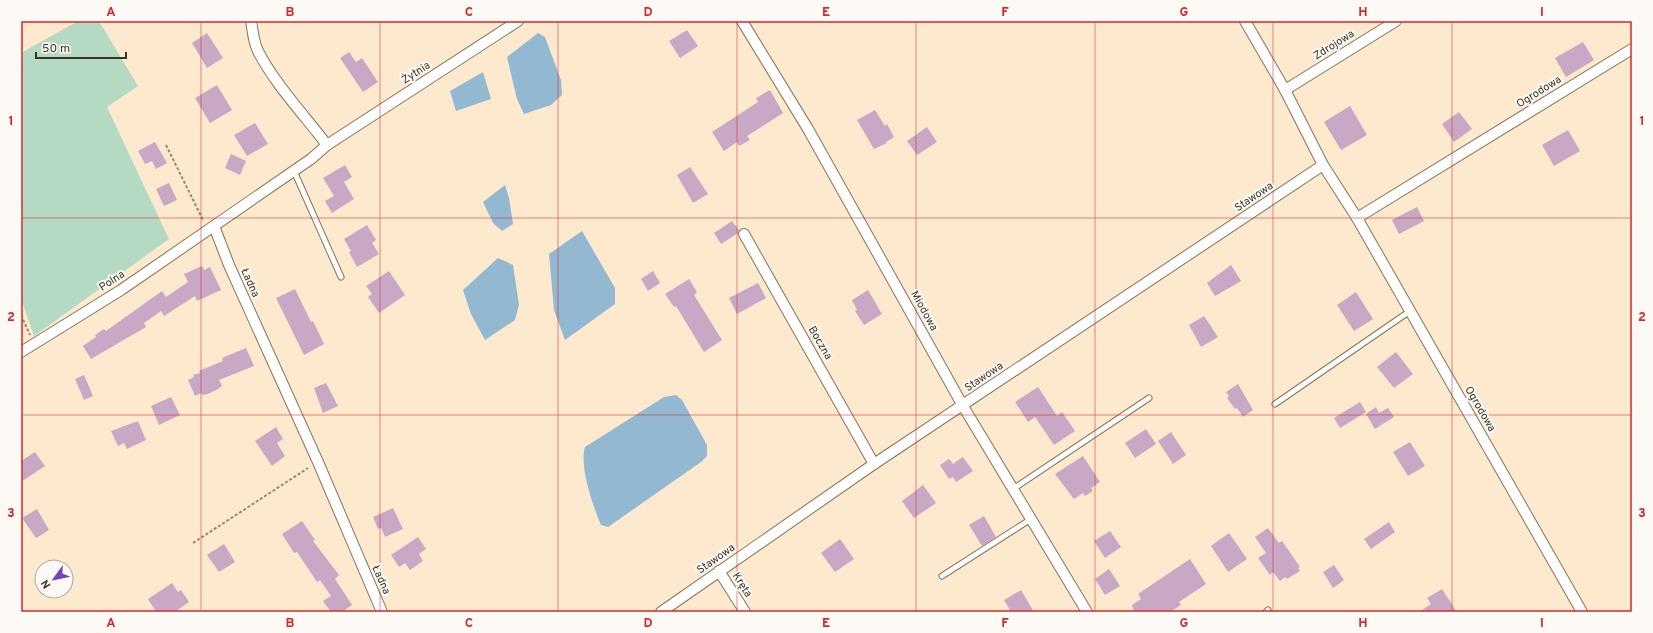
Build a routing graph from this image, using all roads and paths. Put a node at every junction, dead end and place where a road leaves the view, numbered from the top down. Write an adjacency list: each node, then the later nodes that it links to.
1 (251, 21): 9 (street)
2 (518, 21): 9 (street, Żytnia)
3 (742, 21): 22 (street, Miodowa)
4 (1245, 21): 7 (street, Ogrodowa)
5 (1396, 21): 7 (street, Zdrojowa)
6 (1632, 49): 12 (street, Ogrodowa)
7 (1285, 90): 10 (street, Ogrodowa)
8 (166, 144): 13 (path)
9 (327, 145): 11 (street)
10 (1323, 165): 12 (street, Ogrodowa); 22 (street, Stawowa)
11 (294, 171): 13 (street); 15 (lane)
12 (1357, 218): 16 (street, Ogrodowa)
13 (211, 228): 18 (street, Polna); 23 (street, Ładna)
14 (744, 234): 24 (street, Boczna)
15 (341, 276)
16 (1410, 311): 21 (lane); 34 (street, Ogrodowa)
17 (21, 315): 18 (path)
18 (34, 343): 19 (street, Polna)
19 (21, 352)
20 (1149, 398): 25 (lane)
21 (1275, 404)
22 (963, 406): 24 (street, Stawowa); 25 (street, Miodowa)
23 (318, 462): 27 (path); 30 (street, Ładna)
24 (874, 464): 28 (street, Stawowa)
25 (1013, 489): 26 (street, Miodowa)
26 (1031, 519): 29 (lane); 33 (street, Miodowa)
27 (193, 543)
28 (719, 571): 31 (street, Stawowa); 32 (street, Kręta)
29 (942, 576)
30 (382, 612)
31 (661, 612)
32 (745, 612)
33 (1087, 612)
34 (1582, 612)

